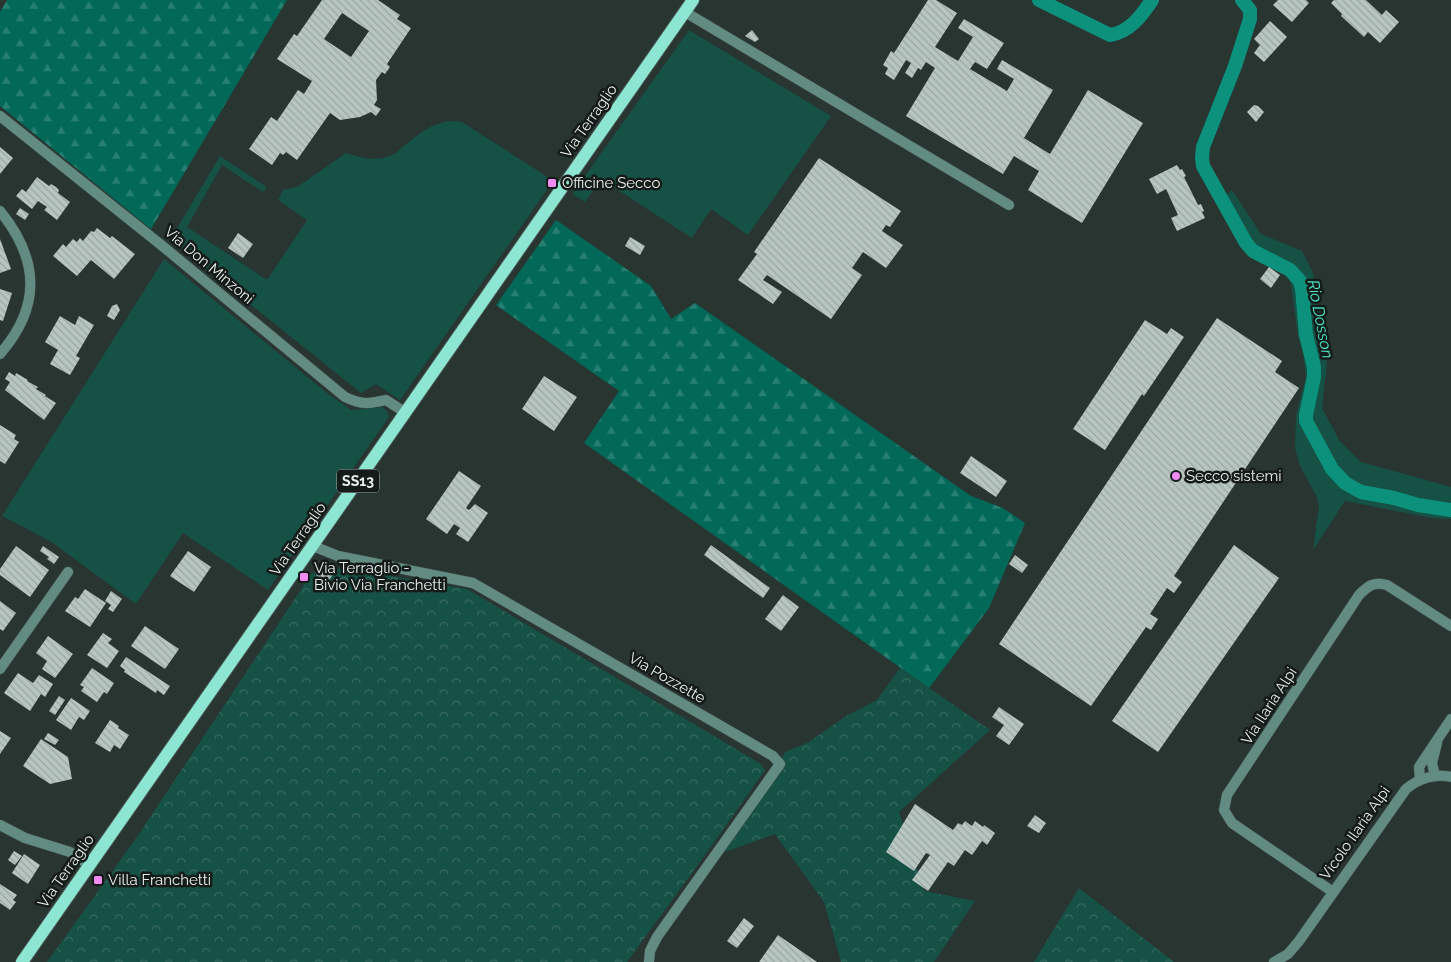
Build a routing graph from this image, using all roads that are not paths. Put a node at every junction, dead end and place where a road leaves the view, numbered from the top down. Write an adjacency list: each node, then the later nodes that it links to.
1 (693, 0): 2 (main road, Via Terraglio / SS13)
2 (685, 12): 4 (street); 7 (main road, Via Terraglio / SS13)
3 (0, 116): 7 (street, Via Don Minzoni)
4 (1009, 205)
5 (0, 211): 6 (street)
6 (0, 354)
7 (406, 413): 8 (main road, Via Terraglio / SS13)
8 (313, 546): 18 (main road, Via Terraglio / SS13); 21 (street, Via Pozzette)
9 (68, 572): 11 (street)
10 (1451, 626): 19 (street, Via Ilaria Alpi)
11 (0, 669)
12 (1451, 719): 13 (street)
13 (1440, 735): 14 (street); 16 (street)
14 (1435, 776): 15 (street); 16 (street)
15 (1451, 777)
16 (1420, 780): 19 (street, Vicolo Ilaria Alpi)
17 (0, 825): 18 (street)
18 (90, 866): 20 (main road, Via Terraglio / SS13)
19 (1333, 892): 22 (street, Vicolo Ilaria Alpi)
20 (22, 962)
21 (649, 962)
22 (1274, 962)

